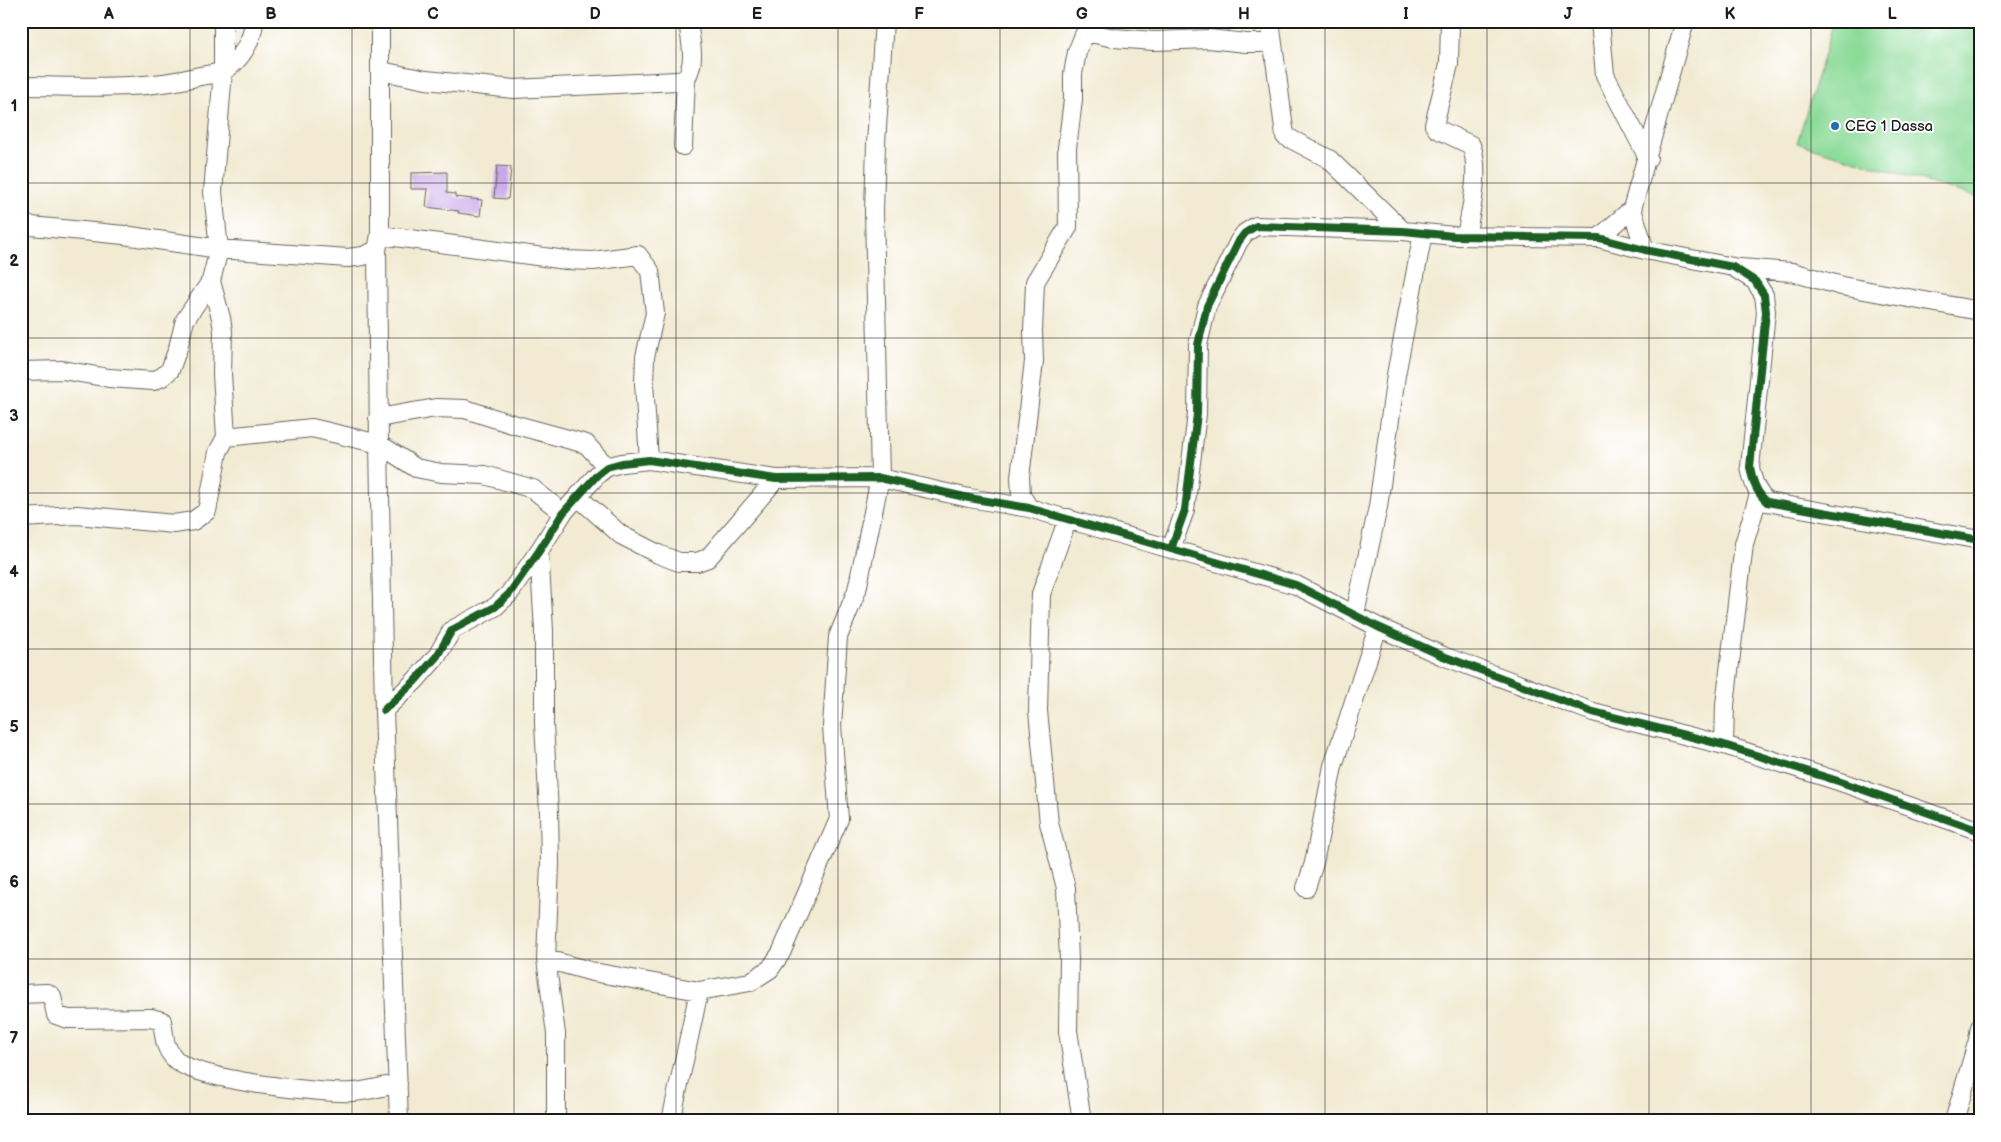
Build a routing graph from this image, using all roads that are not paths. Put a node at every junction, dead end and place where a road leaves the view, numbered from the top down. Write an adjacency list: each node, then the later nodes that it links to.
1 (223, 21): 12 (street)
2 (254, 21): 12 (street)
3 (380, 21): 13 (street)
4 (688, 21): 14 (street)
5 (884, 21): 36 (street)
6 (1270, 21): 11 (street)
7 (1450, 21): 22 (street)
8 (1600, 21): 17 (street)
9 (1685, 21): 17 (street)
10 (1090, 27): 11 (street); 40 (street)
11 (1273, 43): 20 (street)
12 (223, 71): 15 (street); 25 (street)
13 (381, 71): 14 (street); 24 (street)
14 (686, 78): 16 (street)
15 (21, 86)
16 (683, 146)
17 (1648, 158): 18 (street)
18 (1632, 209): 23 (street); 26 (street)
19 (21, 226): 25 (street)
20 (1403, 231): 21 (street); 45 (street)
21 (1423, 233): 22 (street); 47 (street)
22 (1466, 236): 23 (street)
23 (1599, 238): 26 (street)
24 (379, 242): 25 (street); 31 (street); 34 (street)
25 (218, 249): 28 (street)
26 (1645, 250): 27 (street)
27 (1733, 267): 29 (street); 38 (street)
28 (211, 281): 30 (street); 32 (street)
29 (1980, 311)
30 (21, 370)
31 (378, 418): 33 (street); 35 (street)
32 (226, 437): 33 (street); 42 (street)
33 (379, 444): 41 (street); 49 (street)
34 (649, 460): 35 (street); 37 (street)
35 (607, 468): 39 (street)
36 (880, 478): 37 (street); 40 (street); 54 (street)
37 (776, 479): 39 (street)
38 (1759, 494): 44 (street); 50 (street)
39 (578, 496): 41 (street)
40 (1029, 508): 43 (street)
41 (563, 513): 46 (street)
42 (21, 518)
43 (1068, 518): 45 (street); 61 (street)
44 (1980, 540)
45 (1171, 549): 47 (street)
46 (539, 551): 49 (street); 53 (street)
47 (1354, 614): 48 (street)
48 (1378, 627): 50 (street); 52 (street)
49 (384, 710): 57 (street)
50 (1724, 745): 51 (street)
51 (1980, 831)
52 (1306, 888)
53 (546, 959): 54 (street); 59 (street)
54 (699, 991): 60 (street)
55 (21, 994): 57 (street)
56 (1980, 1028): 62 (street)
57 (398, 1084): 58 (street)
58 (399, 1121)
59 (556, 1121)
60 (671, 1121)
61 (1082, 1121)
62 (1954, 1121)

